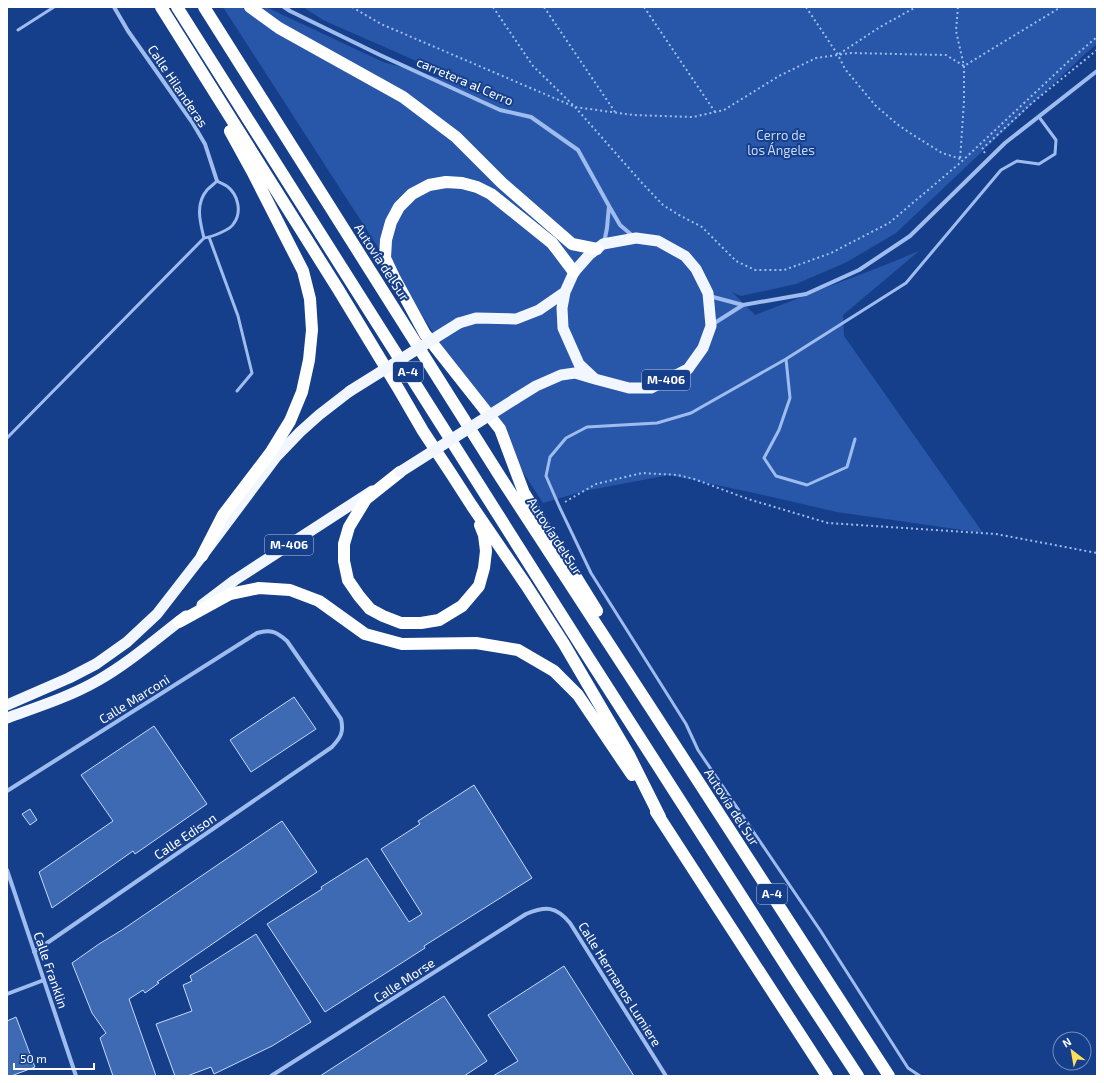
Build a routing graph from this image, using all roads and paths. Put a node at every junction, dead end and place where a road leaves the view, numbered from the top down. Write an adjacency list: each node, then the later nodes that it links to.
1 (54, 7): 16 (lane)
2 (114, 7): 30 (street, Calle Hilanderas)
3 (161, 7): 22 (highway)
4 (177, 7): 67 (highway, A-4)
5 (204, 7): 54 (highway, Autovía del Sur / A-4)
6 (250, 7): 35 (highway)
7 (284, 7): 31 (street, carretera al Cerro)
8 (352, 7): 23 (path)
9 (493, 7): 23 (path)
10 (544, 7): 24 (path)
11 (644, 7): 25 (path)
12 (806, 7): 19 (path)
13 (916, 7): 19 (path)
14 (958, 7): 20 (path)
15 (1061, 7): 20 (path)
16 (18, 30)
17 (1097, 37): 29 (path)
18 (1097, 50): 28 (path)
19 (838, 55): 20 (path); 25 (path); 27 (path)
20 (964, 66): 27 (path)
21 (1097, 71): 26 (street)
22 (211, 86): 47 (highway); 50 (highway)
23 (575, 107): 24 (path); 29 (path)
24 (615, 112): 25 (path)
25 (715, 112)
26 (1039, 117): 28 (street); 41 (lane)
27 (960, 158): 29 (path)
28 (990, 158): 39 (street)
29 (960, 163)
30 (217, 181): 32 (lane); 33 (lane)
31 (608, 206): 34 (street, carretera al Cerro); 35 (street)
32 (209, 237): 33 (lane); 43 (lane)
33 (204, 238): 44 (lane)
34 (636, 238): 35 (highway, M-406); 38 (highway, M-406)
35 (600, 247): 36 (highway, M-406)
36 (574, 272): 37 (highway, M-406); 54 (highway)
37 (565, 292): 42 (highway, M-406); 50 (highway, bridge)
38 (708, 293): 39 (street); 40 (highway, M-406)
39 (743, 305): 40 (street)
40 (711, 326): 42 (highway, M-406)
41 (786, 359): 45 (lane); 48 (lane)
42 (595, 379): 46 (highway, M-406, bridge)
43 (237, 391)
44 (7, 438)
45 (855, 439)
46 (400, 472): 47 (highway); 51 (highway, M-406)
47 (472, 506): 57 (highway)
48 (558, 506): 49 (path); 69 (lane)
49 (1097, 553)
50 (202, 556): 53 (highway)
51 (179, 622): 55 (highway, M-406); 57 (highway)
52 (274, 632): 56 (street, Calle Marconi); 60 (street, Calle Edison)
53 (7, 704)
54 (654, 713): 68 (highway, Autovía del Sur / A-4)
55 (7, 718)
56 (7, 791)
57 (660, 817): 66 (highway)
58 (7, 870): 60 (street, Calle Franklin)
59 (551, 909): 64 (street, Calle Morse); 65 (street, Calle Hermanos Lumiere)
60 (34, 952): 61 (street, Calle Franklin)
61 (44, 980): 62 (street); 63 (street, Calle Franklin)
62 (7, 994)
63 (76, 1076)
64 (271, 1076)
65 (666, 1076)
66 (828, 1076)
67 (858, 1076)
68 (889, 1076)
69 (920, 1076)

